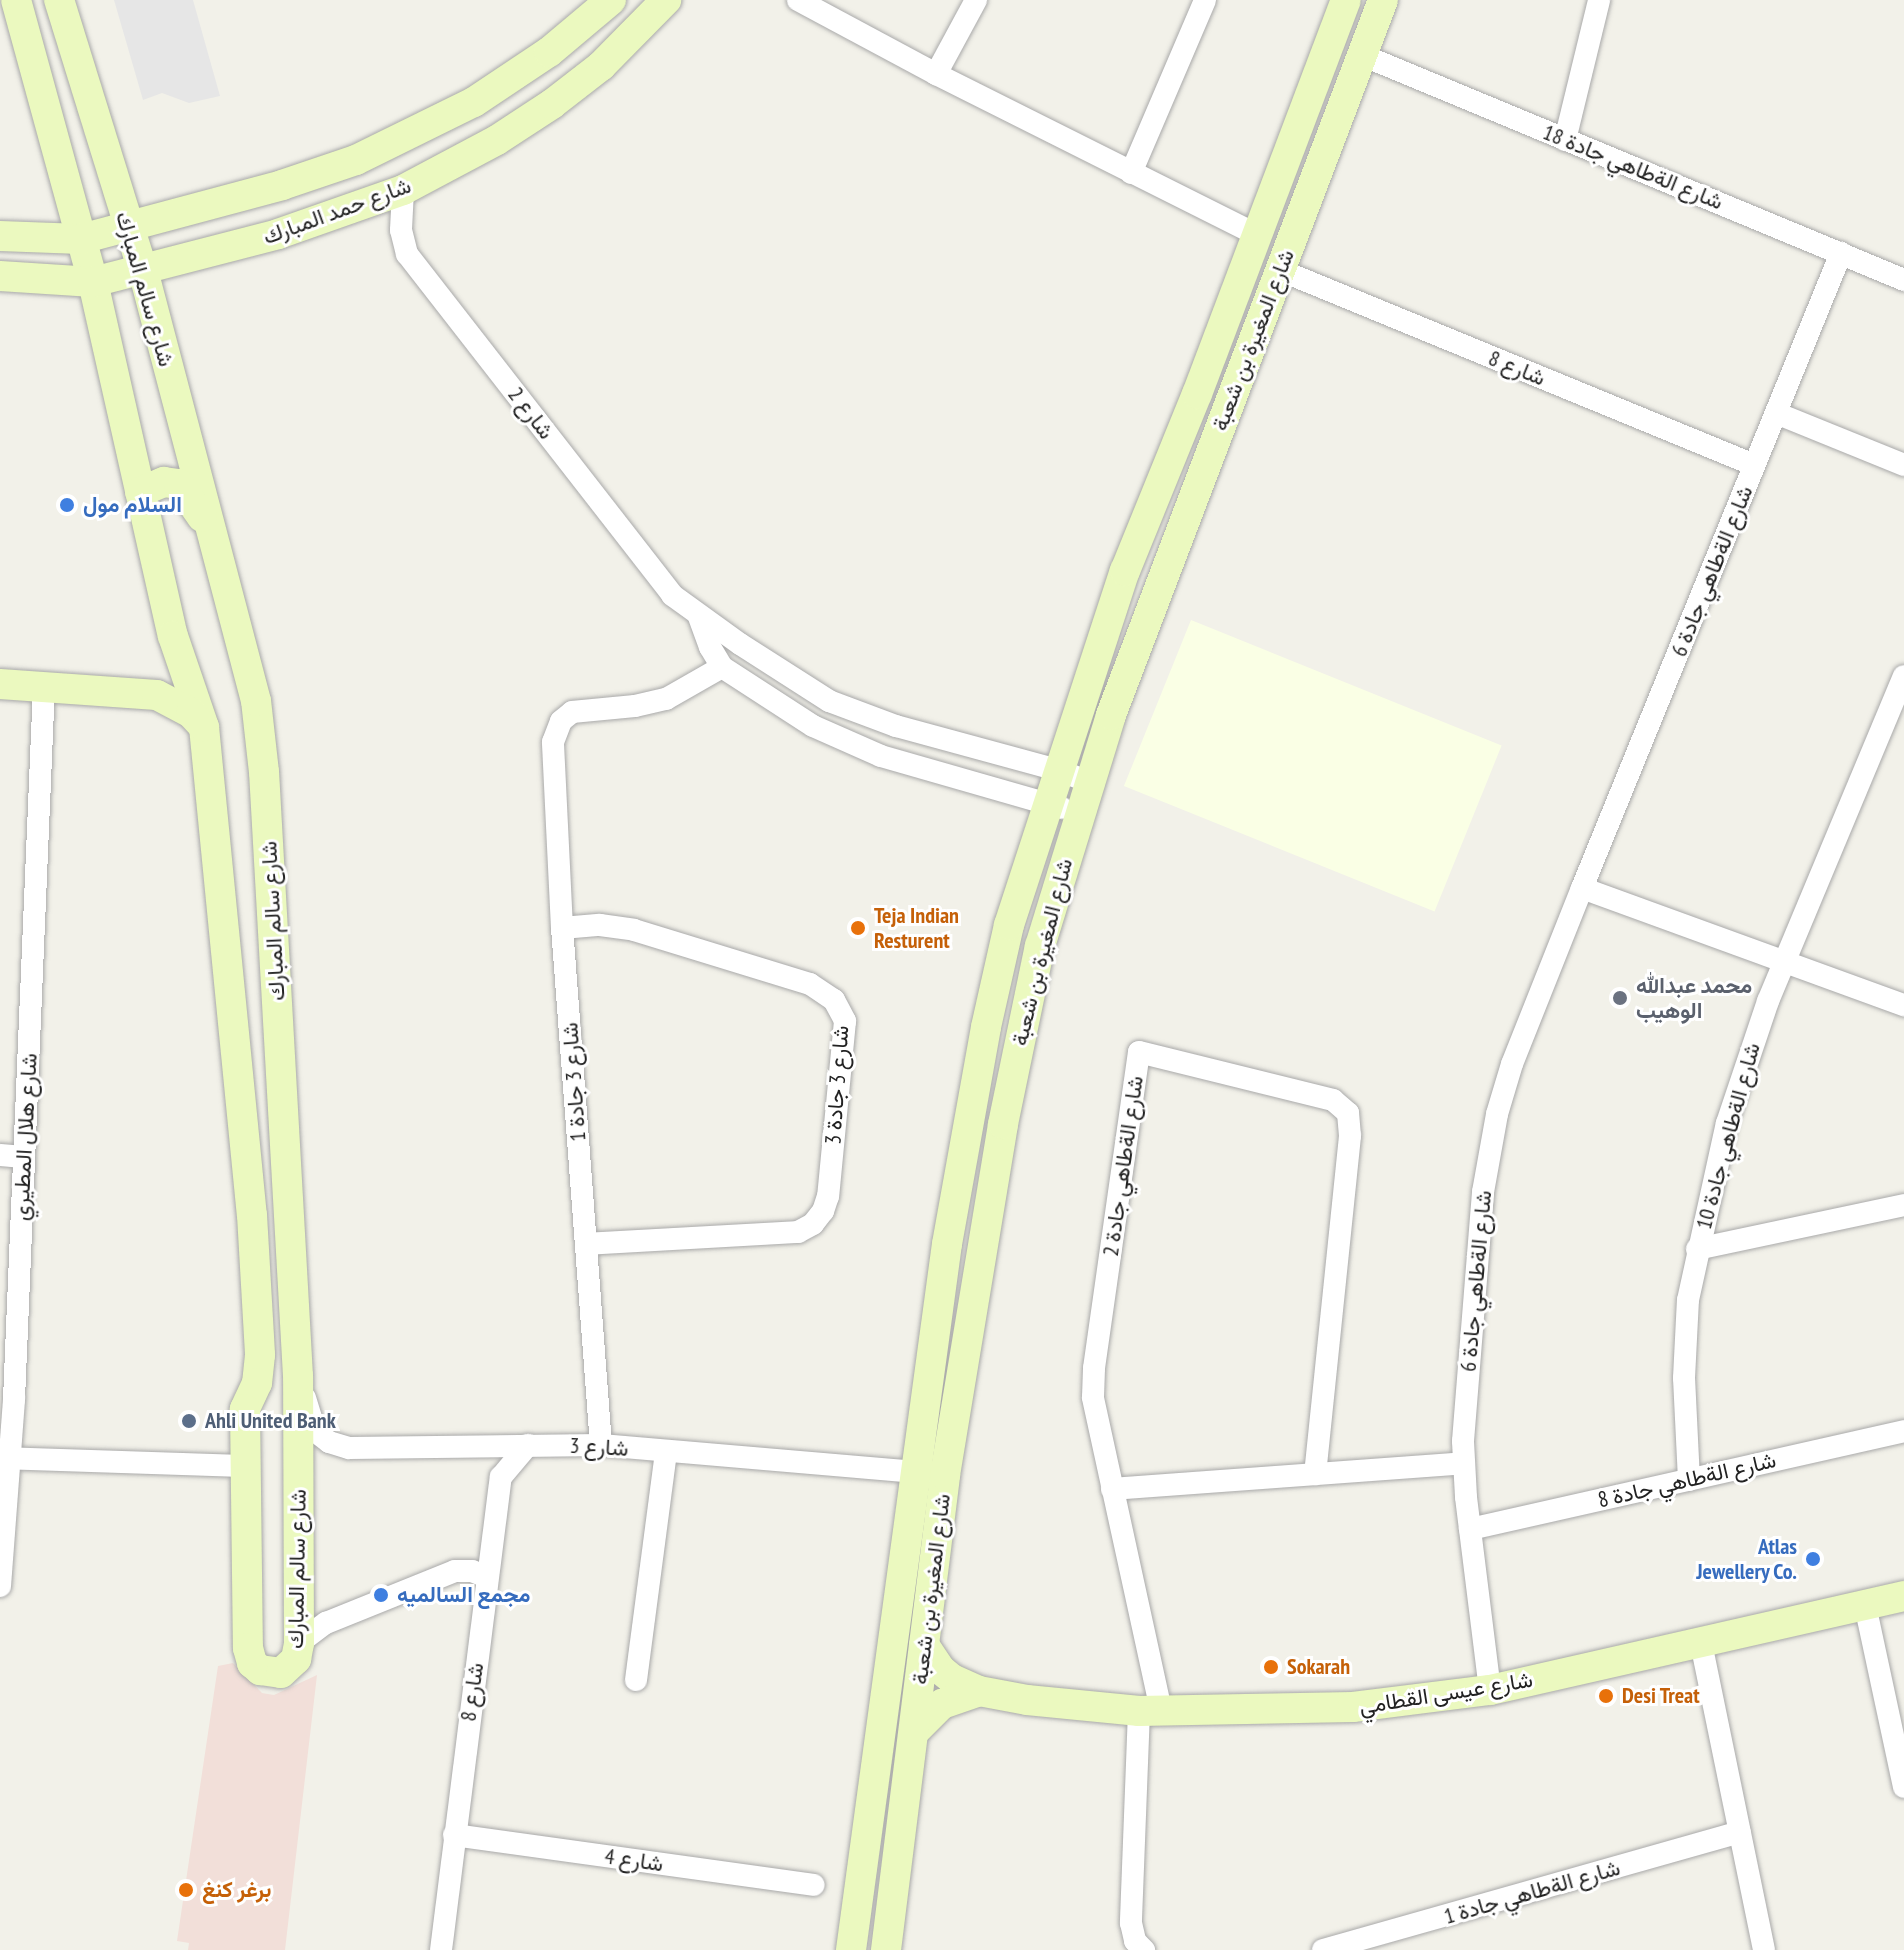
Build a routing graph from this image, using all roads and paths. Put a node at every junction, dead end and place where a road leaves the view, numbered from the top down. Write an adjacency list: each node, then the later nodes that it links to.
1 (16, 0): 13 (main road, شارع سالم المبارك)
2 (59, 0): 12 (main road, شارع سالم المبارك)
3 (611, 0): 18 (main road, شارع حمد المبارك)
4 (666, 0): 17 (main road, شارع حمد المبارك)
5 (798, 0): 14 (street)
6 (976, 0): 14 (street)
7 (1205, 0): 16 (street)
8 (1346, 0): 19 (main road, شارع المغيرة بن شعبة)
9 (1383, 0): 11 (main road, شارع المغيرة بن شعبة)
10 (1599, 0): 15 (street)
11 (1362, 55): 15 (street, شارع الةطاهي جادة 18); 23 (main road, شارع المغيرة بن شعبة)
12 (77, 60): 13 (main road); 18 (main road, شارع سالم المبارك)
13 (34, 63): 21 (main road, شارع سالم المبارك)
14 (936, 74): 16 (street)
15 (1565, 140): 22 (street, شارع الةطاهي جادة 18)
16 (1131, 173): 19 (street)
17 (403, 190): 24 (main road, شارع حمد المبارك); 33 (street, شارع 2)
18 (128, 227): 21 (main road, شارع حمد المبارك); 24 (main road, شارع سالم المبارك)
19 (1256, 234): 42 (main road, شارع المغيرة بن شعبة)
20 (0, 236): 21 (main road, شارع حمد المبارك)
21 (81, 239): 27 (main road, شارع سالم المبارك)
22 (1841, 253): 26 (street, شارع الةطاهي جادة 18); 28 (street, شارع الةطاهي جادة 6)
23 (1280, 270): 29 (street, شارع 8); 43 (main road, شارع المغيرة بن شعبة)
24 (143, 271): 27 (main road, شارع حمد المبارك); 32 (main road, شارع سالم المبارك)
25 (0, 276): 27 (main road, شارع حمد المبارك)
26 (1904, 280)
27 (93, 282): 31 (main road, شارع سالم المبارك)
28 (1776, 413): 29 (street, شارع الةطاهي جادة 6); 30 (street)
29 (1754, 465): 46 (street, شارع الةطاهي جادة 6)
30 (1904, 465)
31 (140, 492): 32 (main road); 34 (main road, شارع سالم المبارك)
32 (213, 536): 55 (main road, شارع سالم المبارك)
33 (699, 617): 35 (street, شارع 2); 42 (street, شارع 2)
34 (173, 636): 39 (main road); 41 (main road, شارع سالم المبارك)
35 (722, 667): 44 (street, شارع 2); 47 (street, شارع 3 جادة 1)
36 (1904, 676): 40 (street, شارع الةطاهي جادة 10)
37 (0, 684): 38 (main road)
38 (44, 687): 39 (main road); 51 (street, شارع هلال المطيري)
39 (117, 691): 41 (main road)
40 (1899, 702): 48 (street, شارع الةطاهي جادة 10)
41 (204, 727): 62 (main road, شارع سالم المبارك)
42 (1058, 770): 43 (street, شارع 2); 44 (main road, شارع المغيرة بن شعبة)
43 (1089, 782): 45 (main road, شارع المغيرة بن شعبة)
44 (1047, 802): 45 (street, شارع 2); 63 (main road, شارع المغيرة بن شعبة)
45 (1078, 814): 65 (main road, شارع المغيرة بن شعبة)
46 (1582, 888): 48 (street); 61 (street, شارع الةطاهي جادة 6)
47 (562, 928): 53 (street, شارع 3 جادة 1); 53 (street, شارع 3 جادة 3)
48 (1784, 962): 49 (street); 54 (street, شارع الةطاهي جادة 10)
49 (1904, 1005)
50 (0, 1155): 51 (street)
51 (24, 1157): 60 (street, شارع هلال المطيري)
52 (1904, 1205): 54 (street)
53 (586, 1244): 58 (street, شارع 3 جادة 1)
54 (1697, 1249): 66 (street, شارع الةطاهي جادة 10)
55 (298, 1376): 57 (street, شارع 3); 73 (main road, شارع سالم المبارك)
56 (1904, 1431): 66 (street, شارع الةطاهي جادة 8)
57 (528, 1445): 58 (street, شارع 3); 69 (street, شارع 8)
58 (601, 1445): 59 (street, شارع 3)
59 (666, 1452): 63 (street, شارع 3); 76 (street)
60 (5, 1459): 62 (street); 70 (street, شارع هلال المطيري)
61 (1463, 1463): 64 (street); 68 (street, شارع الةطاهي جادة 6)
62 (243, 1466): 73 (main road, شارع سالم المبارك)
63 (915, 1472): 65 (street, شارع 3); 86 (main road, شارع المغيرة بن شعبة)
64 (1315, 1474): 67 (street); 67 (street, شارع الةطاهي جادة 2)
65 (945, 1475): 75 (main road, شارع المغيرة بن شعبة)
66 (1689, 1480): 68 (street, شارع الةطاهي جادة 8)
67 (1112, 1489): 79 (street, شارع الةطاهي جادة 2)
68 (1470, 1529): 77 (street, شارع الةطاهي جادة 6)
69 (487, 1577): 73 (street); 83 (street, شارع 8)
70 (0, 1586)
71 (1904, 1596): 72 (main road, شارع عيسى القطامي)
72 (1865, 1605): 74 (main road, شارع عيسى القطامي); 81 (street)
73 (299, 1643)
74 (1701, 1643): 77 (main road, شارع عيسى القطامي); 82 (street)
75 (924, 1645): 78 (main road, شارع عيسى القطامي); 80 (main road, شارع المغيرة بن شعبة)
76 (636, 1680)
77 (1490, 1690): 79 (main road, شارع عيسى القطامي)
78 (979, 1691): 79 (main road, شارع عيسى القطامي); 80 (main road)
79 (1150, 1711): 88 (street)
80 (914, 1732): 87 (main road, شارع المغيرة بن شعبة)
81 (1904, 1787)
82 (1740, 1832): 89 (street, شارع الةطاهي جادة 1); 90 (street)
83 (454, 1835): 84 (street, شارع 4); 85 (street, شارع 8)
84 (814, 1885)
85 (441, 1950)
86 (851, 1950)
87 (886, 1950)
88 (1144, 1950)
89 (1323, 1950)
90 (1764, 1950)

